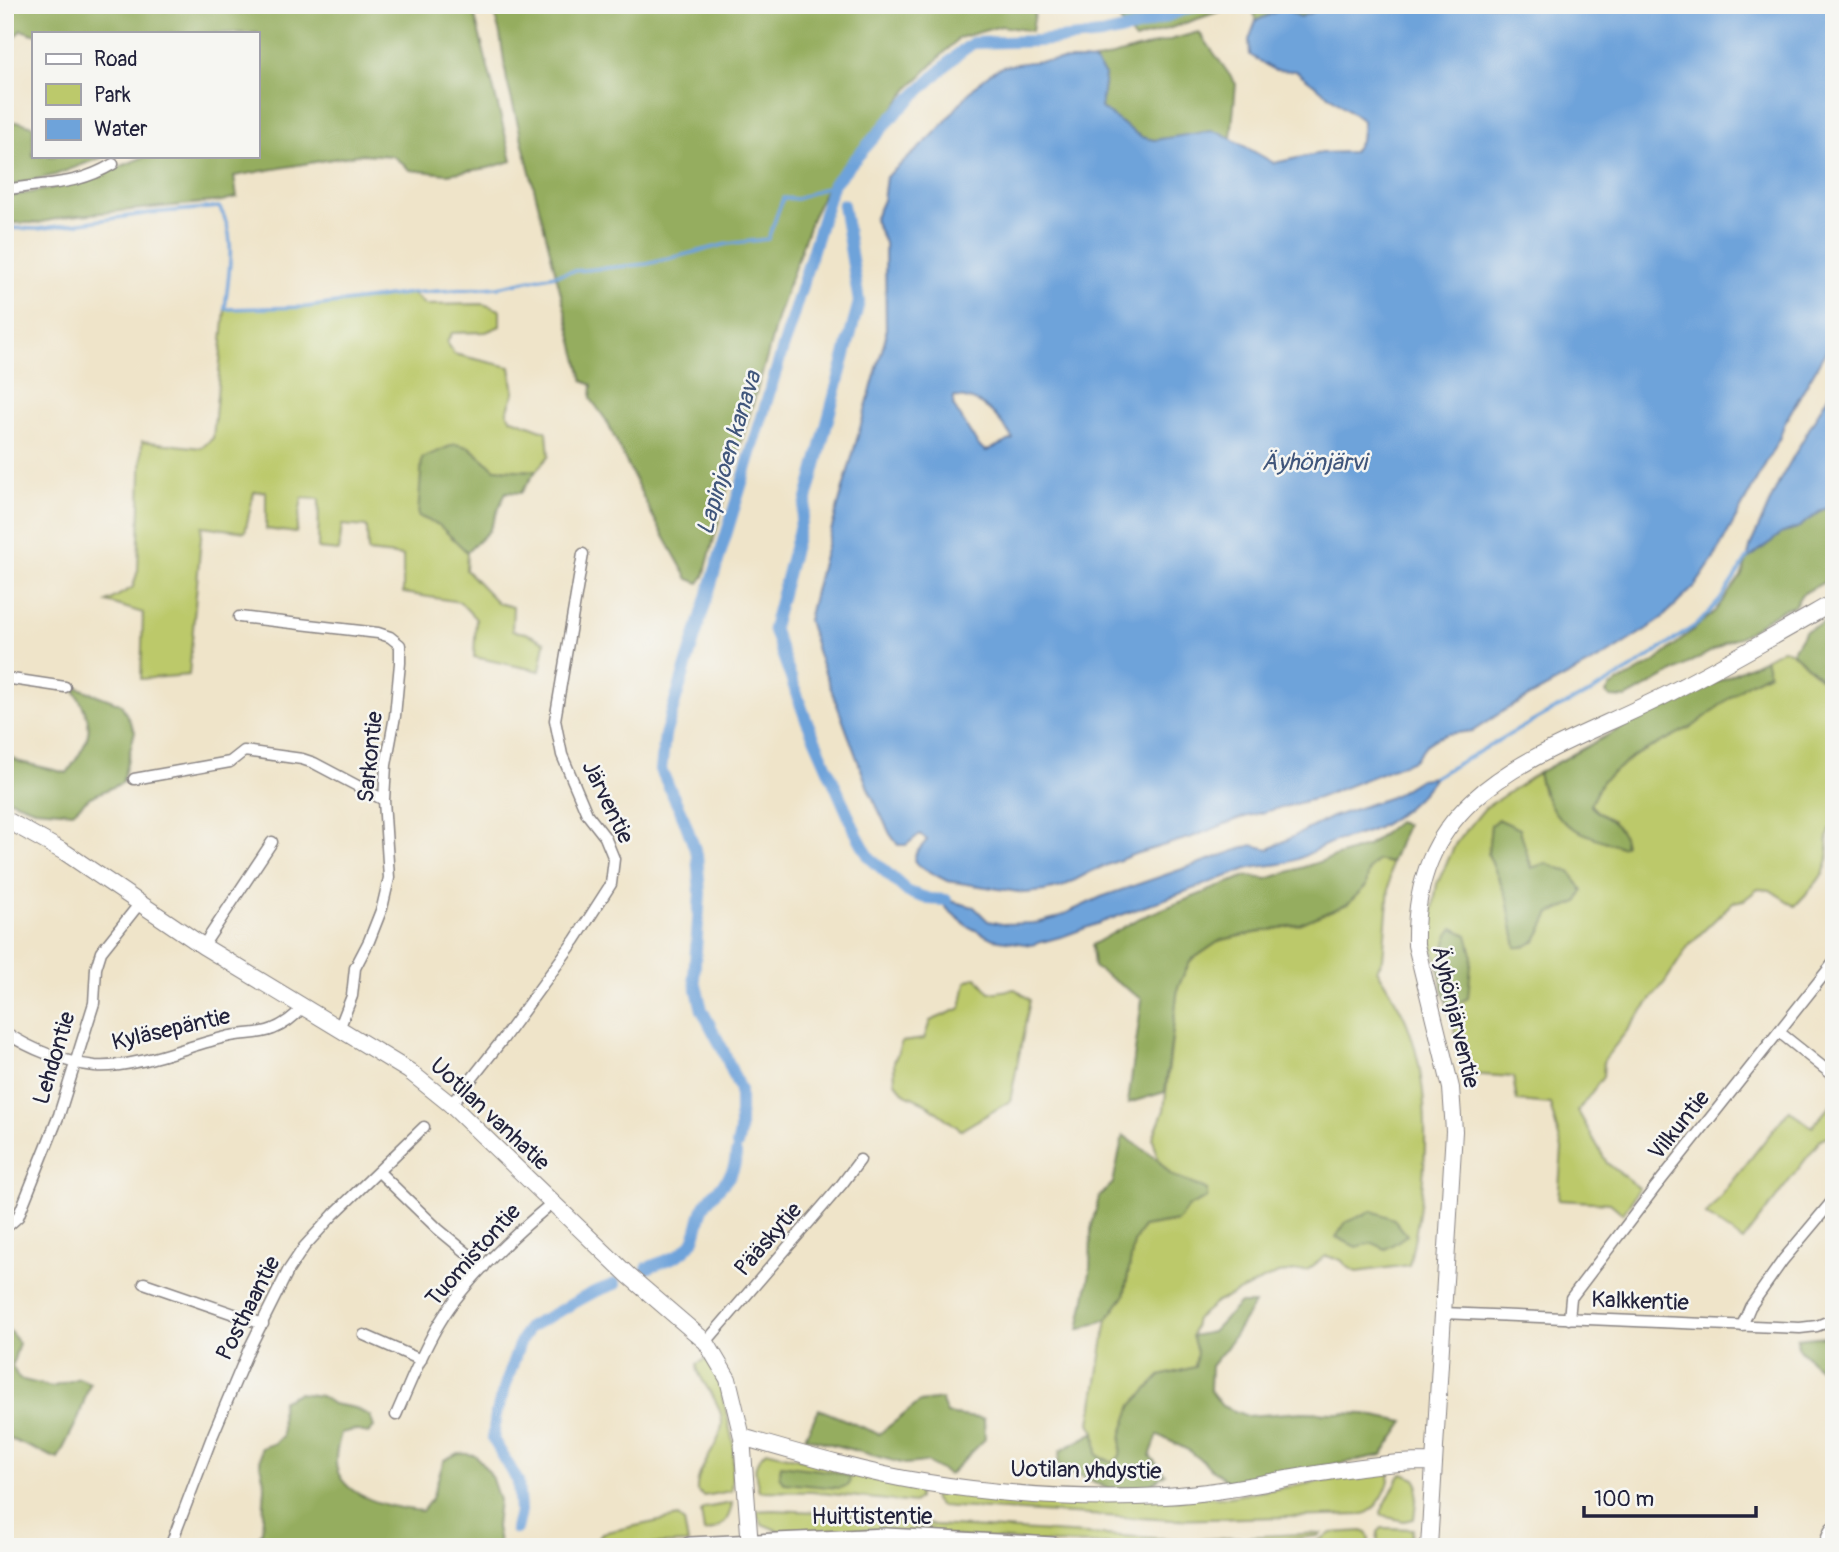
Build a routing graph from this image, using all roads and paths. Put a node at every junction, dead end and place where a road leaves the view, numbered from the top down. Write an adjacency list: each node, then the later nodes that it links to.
1 (113, 164): 2 (street)
2 (5, 190)
3 (583, 554): 21 (street, Järventie)
4 (1834, 602): 30 (main road, Äyhönjärventie)
5 (239, 617): 9 (street, Sarkontie)
6 (5, 678): 7 (street)
7 (65, 687)
8 (134, 779): 9 (street)
9 (384, 800): 16 (street, Sarkontie)
10 (5, 819): 12 (main road, Uotilan vanhatie)
11 (272, 842): 13 (street)
12 (140, 903): 13 (main road, Uotilan vanhatie); 19 (street, Lehdontie)
13 (203, 946): 15 (main road, Uotilan vanhatie)
14 (1834, 962): 18 (street, Vilkuntie)
15 (303, 1007): 16 (main road, Uotilan vanhatie); 19 (street, Kyläsepäntie)
16 (339, 1029): 21 (main road, Uotilan vanhatie)
17 (5, 1032): 19 (street, Kyläsepäntie)
18 (1779, 1032): 20 (street); 31 (street, Vilkuntie)
19 (75, 1063): 27 (street, Lehdontie)
20 (1834, 1076)
21 (450, 1104): 26 (main road, Uotilan vanhatie)
22 (424, 1127): 24 (street, Posthaantie)
23 (860, 1160): 36 (street, Pääskytie)
24 (379, 1172): 28 (street); 33 (street, Posthaantie)
25 (1834, 1199): 34 (street)
26 (552, 1203): 28 (street, Tuomistontie); 36 (main road, Uotilan vanhatie)
27 (5, 1225)
28 (484, 1267): 37 (street, Tuomistontie)
29 (144, 1283): 33 (street)
30 (1443, 1312): 31 (street, Kalkkentie); 40 (main road, Äyhönjärventie)
31 (1569, 1319): 34 (street, Kalkkentie)
32 (1834, 1319): 34 (street, Kalkkentie)
33 (263, 1324): 43 (street, Posthaantie)
34 (1742, 1326)
35 (364, 1335): 37 (street)
36 (706, 1342): 39 (main road, Uotilan vanhatie)
37 (421, 1360): 38 (street, Tuomistontie)
38 (396, 1415)
39 (742, 1437): 40 (main road, Uotilan yhdystie); 42 (main road, Uotilan vanhatie)
40 (1433, 1462): 46 (main road, Äyhönjärventie)
41 (1834, 1532): 47 (highway)
42 (750, 1545): 44 (highway, Huittistentie); 45 (highway, Huittistentie)
43 (170, 1547)
44 (690, 1547)
45 (1053, 1547)
46 (1429, 1547)
47 (1828, 1547)

